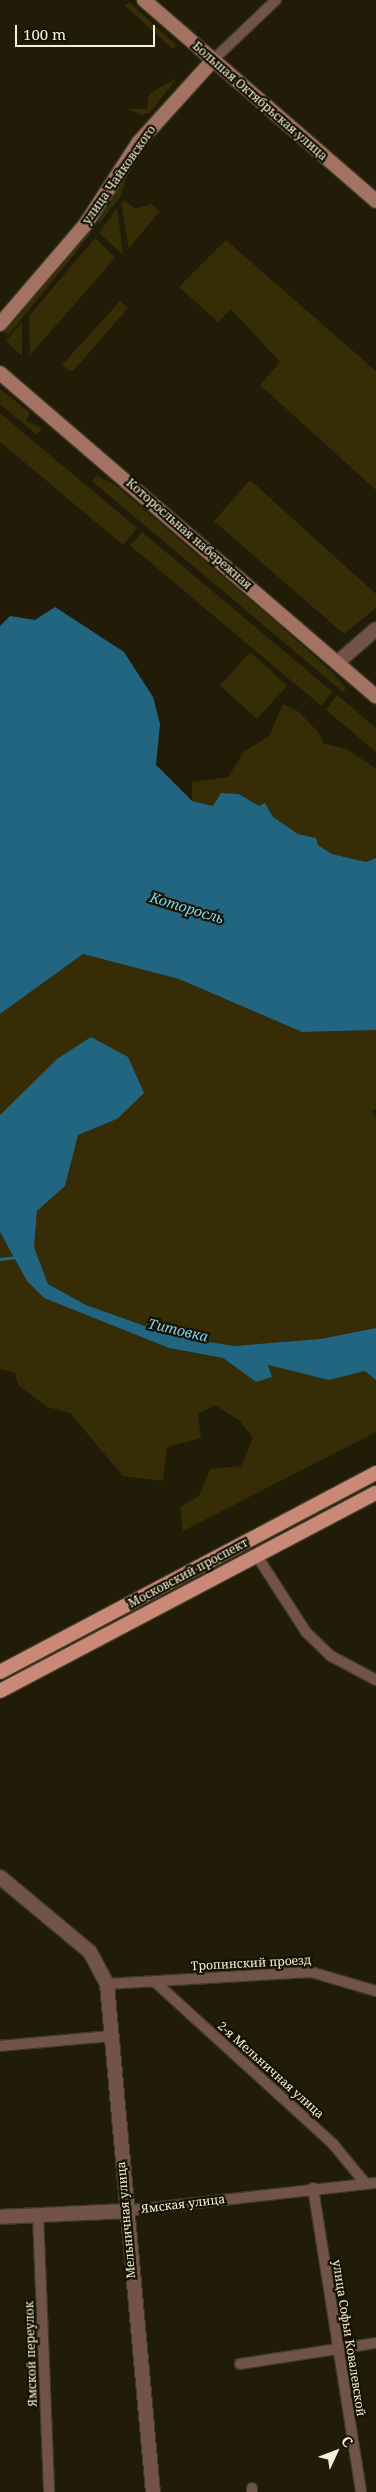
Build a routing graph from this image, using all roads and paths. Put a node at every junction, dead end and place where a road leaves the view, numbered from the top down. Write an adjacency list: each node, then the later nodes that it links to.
1 (144, 0): 5 (main road, Большая Октябрьская улица)
2 (276, 0): 4 (street, улица Чайковского)
3 (283, 0): 4 (street, улица Чайковского)
4 (264, 10): 5 (street, улица Чайковского)
5 (213, 60): 6 (main road, Большая Октябрьская улица); 7 (main road, улица Чайковского)
6 (376, 201)
7 (0, 324)
8 (0, 373): 10 (main road, Которосльная набережная)
9 (376, 629): 10 (street)
10 (338, 662): 11 (main road, Которосльная набережная)
11 (376, 696)
12 (376, 1473): 15 (main road, Московский проспект)
13 (376, 1493): 14 (main road, Московский проспект)
14 (257, 1556): 16 (street); 17 (main road, Московский проспект)
15 (0, 1672)
16 (376, 1680)
17 (0, 1692)
18 (0, 1877): 20 (street, Мельничная улица)
19 (154, 1980): 20 (street, Тропинский проезд); 21 (street, Тропинский проезд); 24 (street, 2-я Мельничная улица)
20 (107, 1984): 22 (street, Мельничная улица)
21 (376, 1991)
22 (112, 2036): 23 (street); 26 (street, Мельничная улица)
23 (0, 2046)
24 (371, 2183): 25 (street, Ямская улица)
25 (313, 2188): 26 (street, Ямская улица); 30 (street, улица Софьи Ковалевской)
26 (124, 2211): 27 (street, Ямская улица); 33 (street, Мельничная улица)
27 (38, 2216): 28 (street, Ямская улица); 32 (street, Ямской переулок)
28 (0, 2217)
29 (376, 2343): 30 (street)
30 (338, 2348): 31 (street); 34 (street, улица Софьи Ковалевской)
31 (240, 2364)
32 (49, 2492)
33 (154, 2492)
34 (361, 2492)

